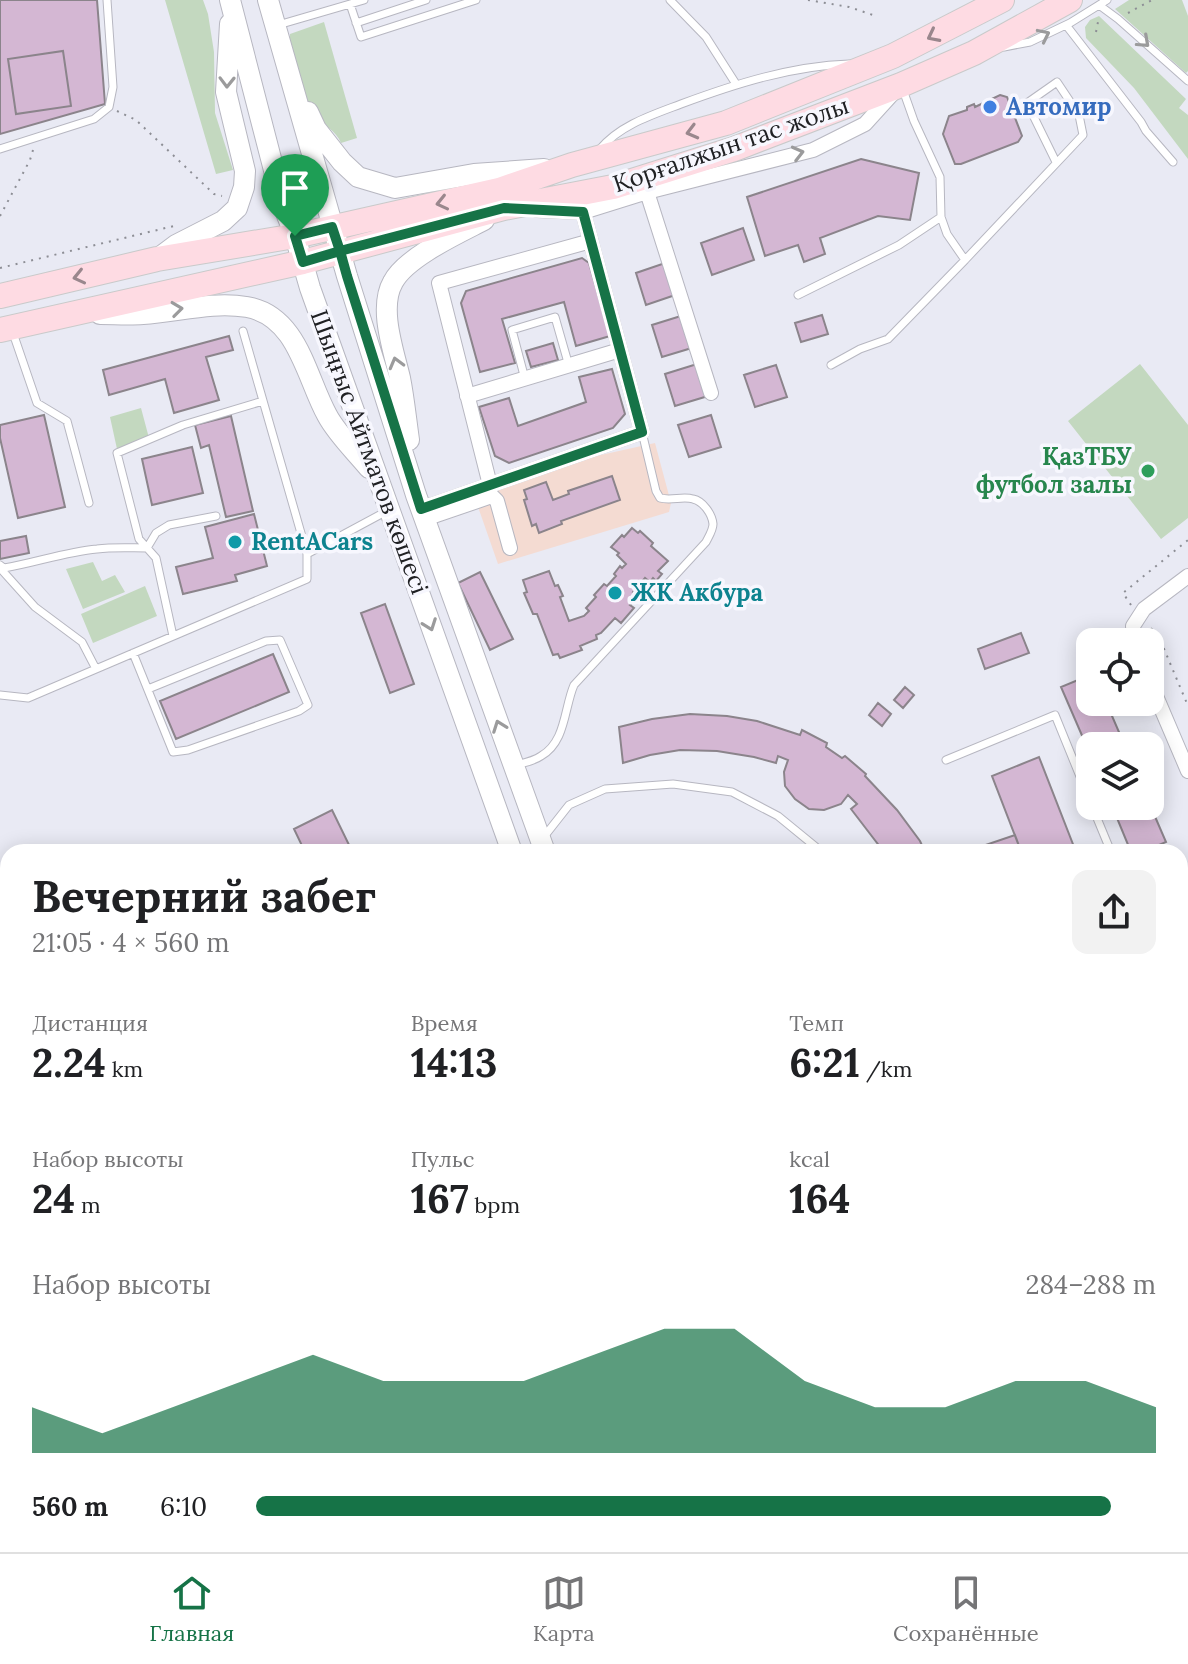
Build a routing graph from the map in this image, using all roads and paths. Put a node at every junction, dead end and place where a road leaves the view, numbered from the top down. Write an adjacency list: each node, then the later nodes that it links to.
1 (107, 0): 27 (lane)
2 (268, 0): 19 (main road, Шыңғыс Айтматов көшесі)
3 (426, 0): 17 (lane)
4 (476, 0): 17 (lane)
5 (670, 0): 25 (lane)
6 (808, 0): 14 (path)
7 (1002, 0): 22 (main road, Қорғалжын тас жолы, one-way to 22)
8 (1070, 0): 21 (main road, Қорғалжын тас жолы)
9 (1107, 0): 13 (lane)
10 (1152, 0): 16 (path)
11 (231, 2): 41 (main road, Шыңғыс Айтматов көшесі); 44 (main road, one-way to 44)
12 (357, 2): 17 (lane); 19 (lane)
13 (1099, 5): 18 (lane); 24 (lane, one-way to 24)
14 (873, 15)
15 (1099, 16): 20 (path)
16 (1124, 16)
17 (356, 23)
18 (1066, 25): 21 (lane, one-way to 18); 32 (lane)
19 (275, 26): 23 (main road, Шыңғыс Айтматов көшесі)
20 (1096, 32)
21 (974, 53): 26 (main road, Қорғалжын тас жолы)
22 (876, 62): 25 (lane); 30 (main road, Қорғалжын тас жолы, one-way to 30)
23 (288, 69): 30 (main road); 40 (main road, Шыңғыс Айтматов көшесі)
24 (1188, 81)
25 (736, 84): 30 (lane)
26 (900, 86): 33 (street, one-way to 26); 35 (main road, Қорғалжын тас жолы); 38 (lane)
27 (109, 107): 28 (lane); 34 (path)
28 (36, 138): 29 (lane); 37 (path)
29 (0, 149)
30 (581, 162): 40 (main road, Қорғалжын тас жолы, one-way to 40)
31 (1056, 162): 31 (lane); 45 (lane)
32 (1173, 162)
33 (647, 192): 36 (street); 57 (street)
34 (221, 194)
35 (504, 208): 36 (street); 43 (main road, Қорғалжын тас жолы); 64 (main road, one-way to 35)
36 (583, 212): 42 (street)
37 (0, 216)
38 (941, 217): 45 (lane); 49 (lane)
39 (185, 223): 47 (path)
40 (332, 227): 41 (main road, Қорғалжын тас жолы); 43 (main road, Шыңғыс Айтматов көшесі)
41 (295, 236): 44 (main road, Қорғалжын тас жолы); 46 (main road, Шыңғыс Айтматов көшесі)
42 (591, 241): 53 (street); 58 (street)
43 (340, 251): 46 (main road, Қорғалжын тас жолы); 64 (main road, Шыңғыс Айтматов көшесі)
44 (157, 259): 48 (main road, Қорғалжын тас жолы, one-way to 48)
45 (965, 260): 54 (lane)
46 (303, 262): 50 (main road, Қорғалжын тас жолы); 61 (main road, Шыңғыс Айтматов көшесі)
47 (0, 268)
48 (7, 291)
49 (798, 295)
50 (72, 314): 51 (main road, Қорғалжын тас жолы); 61 (main road, one-way to 61)
51 (6, 329): 63 (lane)
52 (243, 331): 59 (lane)
53 (620, 350): 55 (street); 60 (street)
54 (831, 365)
55 (569, 366): 56 (street); 56 (lane)
56 (525, 379): 58 (street)
57 (711, 393)
58 (467, 396): 62 (street)
59 (263, 401): 67 (lane); 69 (lane)
60 (642, 432): 62 (street); 80 (lane)
61 (378, 480): 65 (main road, Шыңғыс Айтматов көшесі)
62 (490, 485): 64 (street)
63 (89, 503)
64 (421, 508): 68 (street); 80 (main road, Шыңғыс Айтматов көшесі, one-way to 64)
65 (389, 510): 69 (lane); 84 (main road, Шыңғыс Айтматов көшесі, one-way to 84)
66 (216, 516): 67 (lane)
67 (147, 548): 70 (lane); 73 (lane)
68 (510, 548)
69 (307, 554): 73 (lane)
70 (0, 567): 75 (lane)
71 (1188, 576): 72 (street)
72 (1133, 628)
73 (173, 636): 74 (lane)
74 (133, 653): 75 (lane); 76 (lane)
75 (96, 669): 77 (lane)
76 (148, 689): 76 (lane)
77 (0, 695)
78 (1164, 715): 82 (street)
79 (946, 760): 81 (lane)
80 (514, 766): 85 (main road, Шыңғыс Айтматов көшесі)
81 (1076, 766)
82 (1188, 771)
83 (1098, 820): 88 (lane)
84 (509, 844)
85 (542, 844)
86 (544, 844): 87 (lane)
87 (812, 844)
88 (1108, 844)

